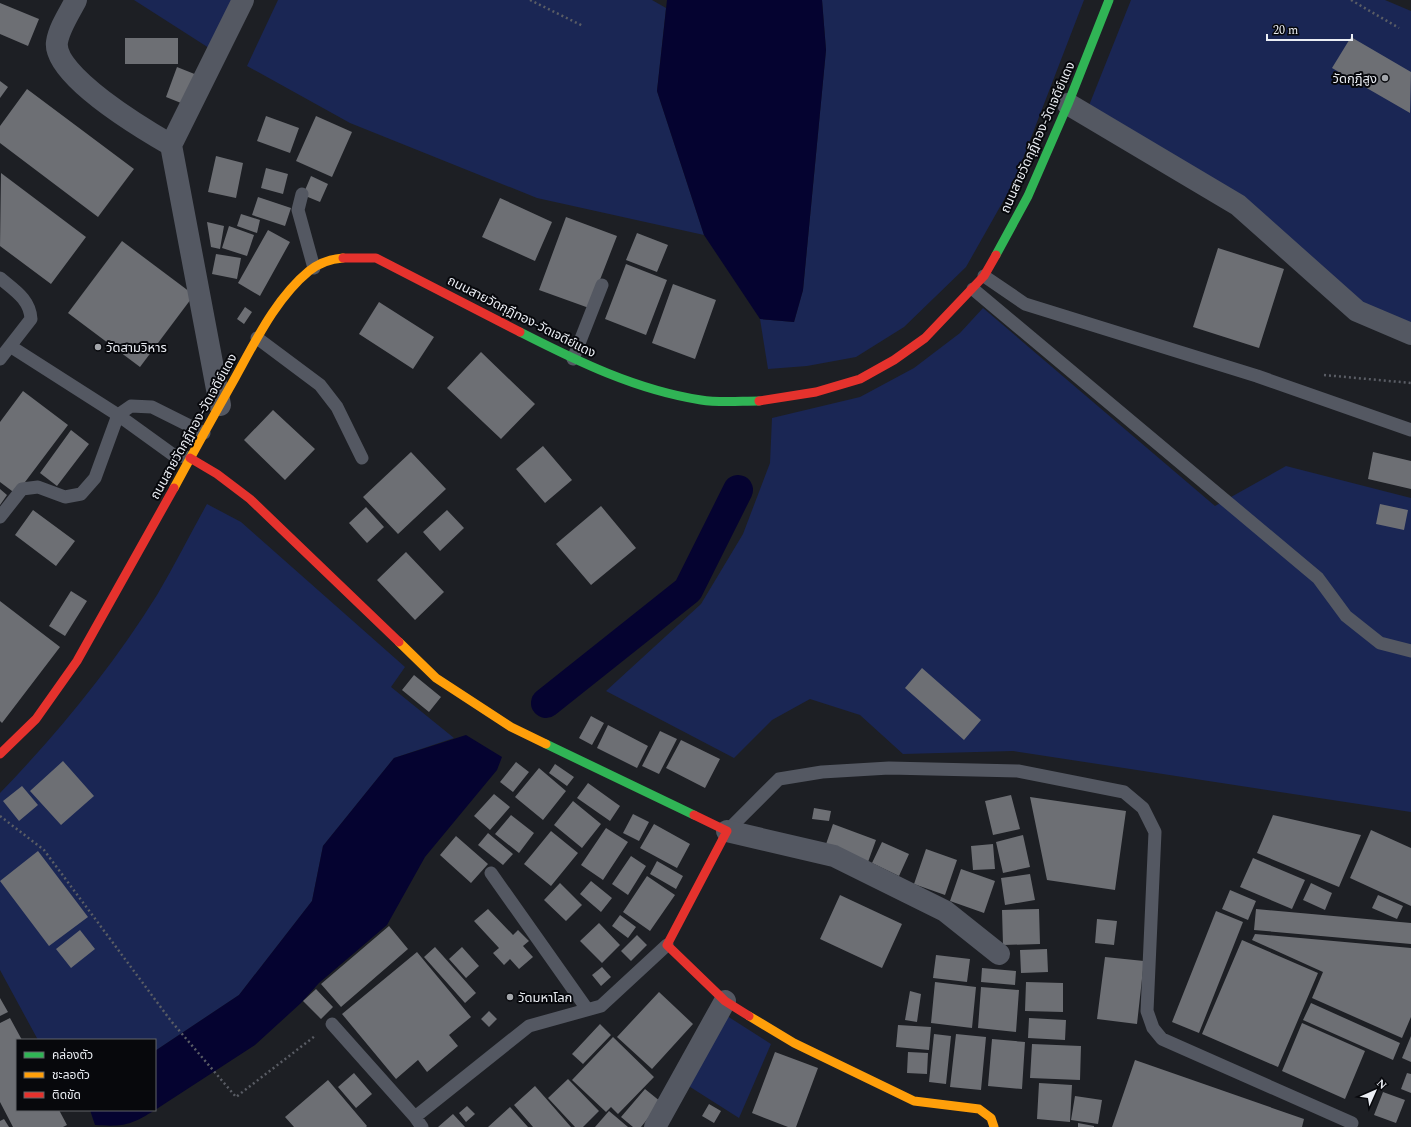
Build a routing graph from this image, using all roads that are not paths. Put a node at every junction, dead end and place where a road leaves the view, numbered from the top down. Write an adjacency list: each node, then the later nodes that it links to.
1 (76, 0): 5 (street)
2 (243, 0): 5 (street)
3 (1109, 0): 4 (main road, ถนนสายวัดกุฎีทอง-วัดเจดีย์แดง)
4 (1068, 104): 8 (main road, ถนนสายวัดกุฎีทอง-วัดเจดีย์แดง); 12 (street)
5 (171, 145): 17 (street)
6 (302, 194): 7 (lane)
7 (314, 268): 13 (main road, ถนนสายวัดกุฎีทอง-วัดเจดีย์แดง); 15 (main road, ถนนสายวัดกุฎีทอง-วัดเจดีย์แดง)
8 (984, 276): 11 (main road, ถนนสายวัดกุฎีทอง-วัดเจดีย์แดง); 19 (lane)
9 (0, 278): 14 (lane)
10 (602, 284): 15 (lane)
11 (973, 289): 15 (main road, ถนนสายวัดกุฎีทอง-วัดเจดีย์แดง); 24 (lane)
12 (1411, 334)
13 (257, 338): 17 (main road, ถนนสายวัดกุฎีทอง-วัดเจดีย์แดง); 22 (lane)
14 (10, 346): 16 (lane); 18 (lane)
15 (573, 358)
16 (0, 360)
17 (220, 405): 20 (main road, ถนนสายวัดกุฎีทอง-วัดเจดีย์แดง)
18 (118, 415): 20 (lane); 21 (lane); 23 (lane)
19 (1411, 430)
20 (204, 433): 21 (main road, ถนนสายวัดกุฎีทอง-วัดเจดีย์แดง)
21 (190, 458): 25 (main road, ถนนสายวัดกุฎีทอง-วัดเจดีย์แดง); 26 (main road)
22 (362, 458)
23 (0, 518)
24 (1411, 651)
25 (0, 754)
26 (727, 831): 28 (main road); 29 (street); 34 (lane)
27 (490, 874): 31 (lane)
28 (667, 945): 30 (main road); 31 (lane)
29 (999, 954)
30 (725, 1001): 35 (street); 36 (main road)
31 (587, 1009): 33 (lane)
32 (332, 1024): 33 (lane)
33 (418, 1122)
34 (1352, 1123)
35 (655, 1127)
36 (994, 1127)

